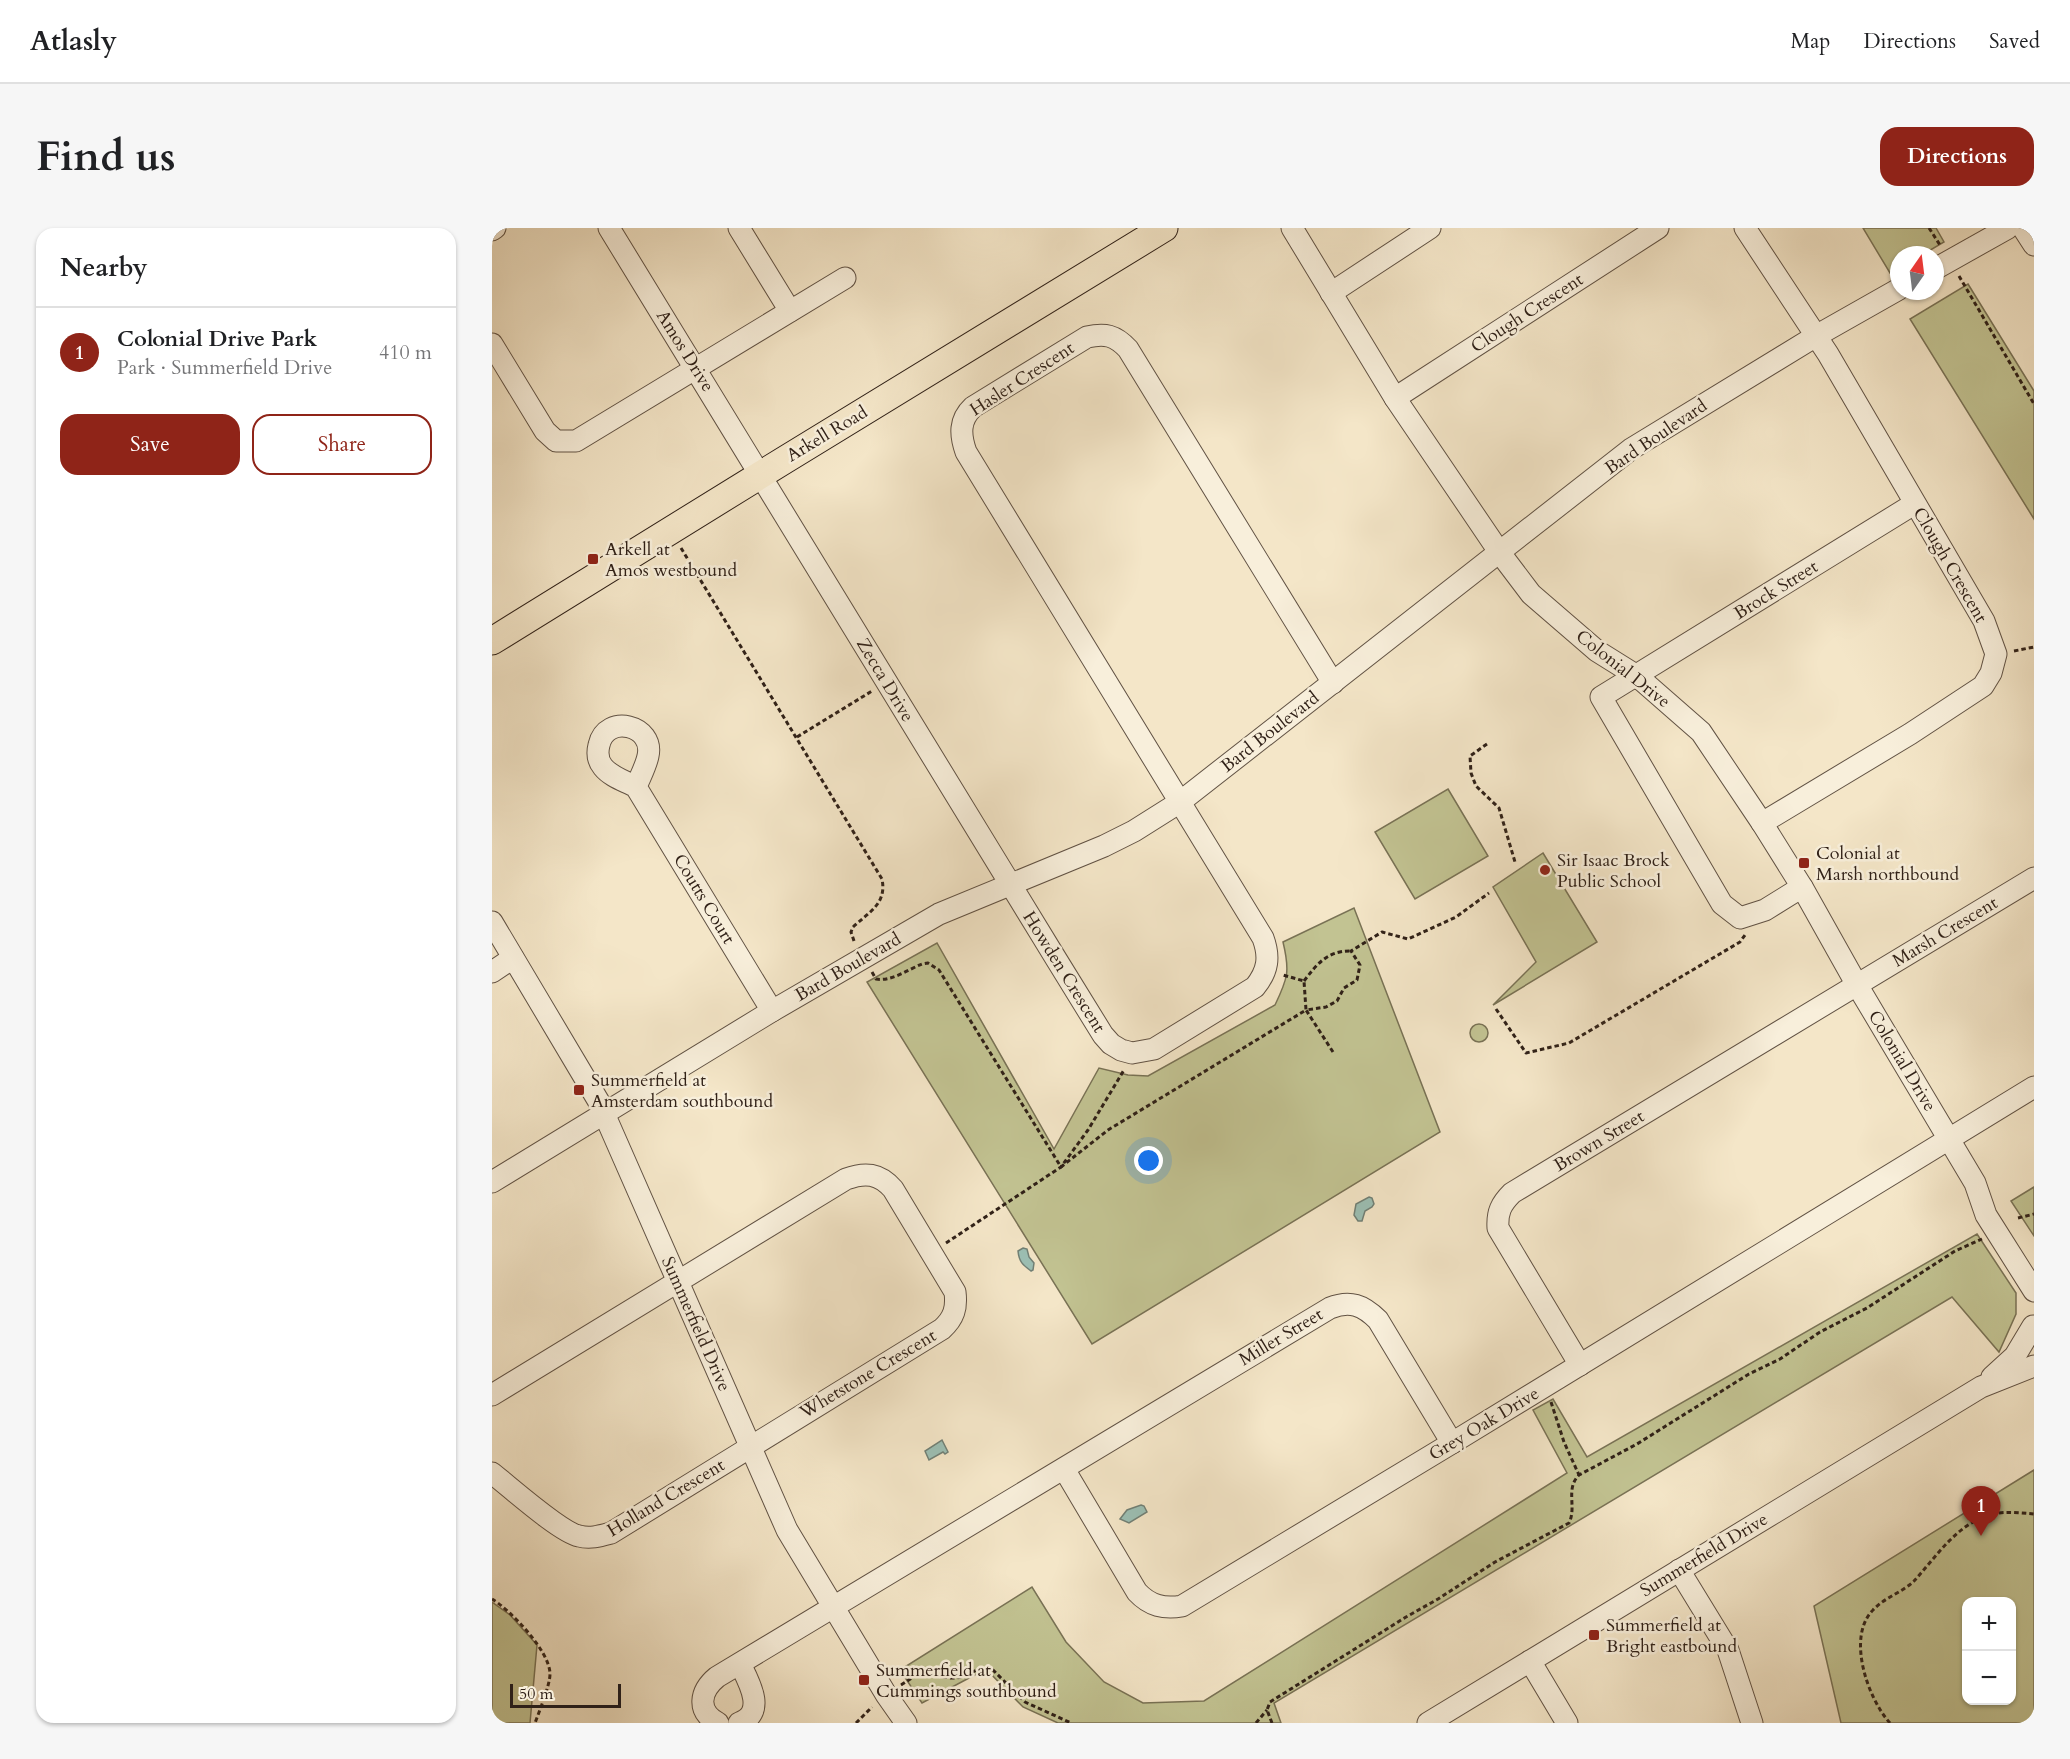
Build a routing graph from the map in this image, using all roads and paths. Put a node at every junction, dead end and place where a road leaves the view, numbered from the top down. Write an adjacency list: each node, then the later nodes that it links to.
1 (609, 228): 22 (street, Amos Drive)
2 (739, 228): 19 (street)
3 (1164, 228): 25 (main road, Arkell Road)
4 (1292, 228): 17 (street, Colonial Drive)
5 (1430, 228): 17 (street)
6 (1658, 228): 23 (street, Clough Crescent)
7 (1745, 228): 20 (street, Clough Crescent)
8 (1929, 228): 12 (path)
9 (2008, 228): 11 (street)
10 (2024, 228): 13 (street)
11 (1978, 235): 14 (street)
12 (1940, 245)
13 (2034, 245)
14 (1944, 262)
15 (1959, 276): 24 (path)
16 (845, 278): 19 (street)
17 (1331, 293): 23 (street, Colonial Drive)
18 (1890, 294): 20 (street, Bard Boulevard)
19 (790, 311): 22 (street)
20 (1816, 336): 26 (street, Clough Crescent); 28 (street, Bard Boulevard)
21 (492, 344): 22 (street)
22 (696, 367): 25 (street, Amos Drive)
23 (1395, 398): 28 (street, Colonial Drive)
24 (2034, 404)
25 (760, 475): 29 (main road, Arkell Road); 42 (street, Zecca Drive)
26 (1914, 504): 32 (street, Brock Street); 39 (street, Clough Crescent)
27 (680, 546): 35 (path)
28 (1500, 553): 32 (street, Colonial Drive); 33 (street, Bard Boulevard)
29 (492, 642)
30 (2034, 647): 31 (path)
31 (2014, 651)
32 (1637, 676): 39 (street, Colonial Drive); 43 (street, Brock Street)
33 (1332, 683): 38 (street, Bard Boulevard); 38 (street, Hasler Crescent)
34 (872, 691): 35 (path)
35 (796, 737): 47 (path)
36 (1487, 744): 40 (path)
37 (636, 787): 57 (street, Coutts Court)
38 (1180, 802): 42 (street, Bard Boulevard); 42 (street, Howden Crescent)
39 (1762, 823): 43 (street, Colonial Drive)
40 (1515, 862)
41 (2034, 878): 54 (street, Marsh Crescent)
42 (1010, 885): 57 (street, Bard Boulevard)
43 (1802, 887): 54 (street, Colonial Drive)
44 (1489, 893): 48 (path)
45 (492, 922): 49 (street, Summerfield Drive)
46 (1746, 934): 55 (path)
47 (854, 941)
48 (1351, 951): 53 (path); 56 (path)
49 (513, 958): 50 (street); 61 (street, Summerfield Drive)
50 (492, 972)
51 (872, 972): 63 (path)
52 (1283, 975): 53 (path)
53 (1304, 981): 56 (path)
54 (1857, 985): 62 (street, Colonial Drive); 74 (street, Brown Street)
55 (1496, 1009)
56 (1306, 1010): 58 (path); 63 (path)
57 (772, 1011): 61 (street, Bard Boulevard)
58 (1333, 1052)
59 (1124, 1070): 63 (path)
60 (2034, 1087): 62 (street)
61 (604, 1114): 64 (street, Bard Boulevard); 71 (street, Summerfield Drive)
62 (1949, 1138): 65 (street, Colonial Drive); 74 (street, Grey Oak Drive)
63 (1061, 1167): 69 (path)
64 (492, 1182)
65 (1975, 1183): 70 (street, Colonial Drive); 72 (street, Colonial Drive)
66 (2034, 1214): 67 (path)
67 (2018, 1218)
68 (1986, 1237): 83 (path)
69 (932, 1252): 71 (street, Whetstone Crescent); 80 (street, Whetstone Crescent)
70 (2034, 1266)
71 (678, 1282): 77 (street); 80 (street, Summerfield Drive)
72 (2034, 1291)
73 (2034, 1332): 76 (street, Summerfield Drive)
74 (1580, 1365): 79 (street, Grey Oak Drive)
75 (2034, 1366): 76 (street, Summerfield Drive)
76 (1981, 1388): 85 (street, Summerfield Drive)
77 (492, 1395)
78 (1551, 1402): 83 (path)
79 (1452, 1443): 81 (street, Grey Oak Drive); 81 (street, Miller Street)
80 (749, 1447): 82 (street, Holland Crescent); 87 (street, Summerfield Drive)
81 (1064, 1469): 87 (street)
82 (492, 1473)
83 (1579, 1475): 92 (path)
84 (2034, 1514): 104 (path)
85 (1679, 1570): 88 (street, Summerfield Drive); 103 (street)
86 (492, 1599): 93 (path)
87 (833, 1606): 89 (street); 97 (street, Summerfield Drive)
88 (1530, 1660): 101 (street, Summerfield Drive); 102 (street)
89 (740, 1664): 94 (street); 95 (street)
90 (901, 1685): 98 (path)
91 (872, 1707): 96 (path)
92 (1267, 1710): 99 (path); 100 (path)
93 (535, 1723)
94 (718, 1723)
95 (739, 1723)
96 (855, 1723)
97 (906, 1723)
98 (1071, 1723)
99 (1256, 1723)
100 (1272, 1723)
101 (1428, 1723)
102 (1567, 1723)
103 (1752, 1723)
104 (1890, 1723)

